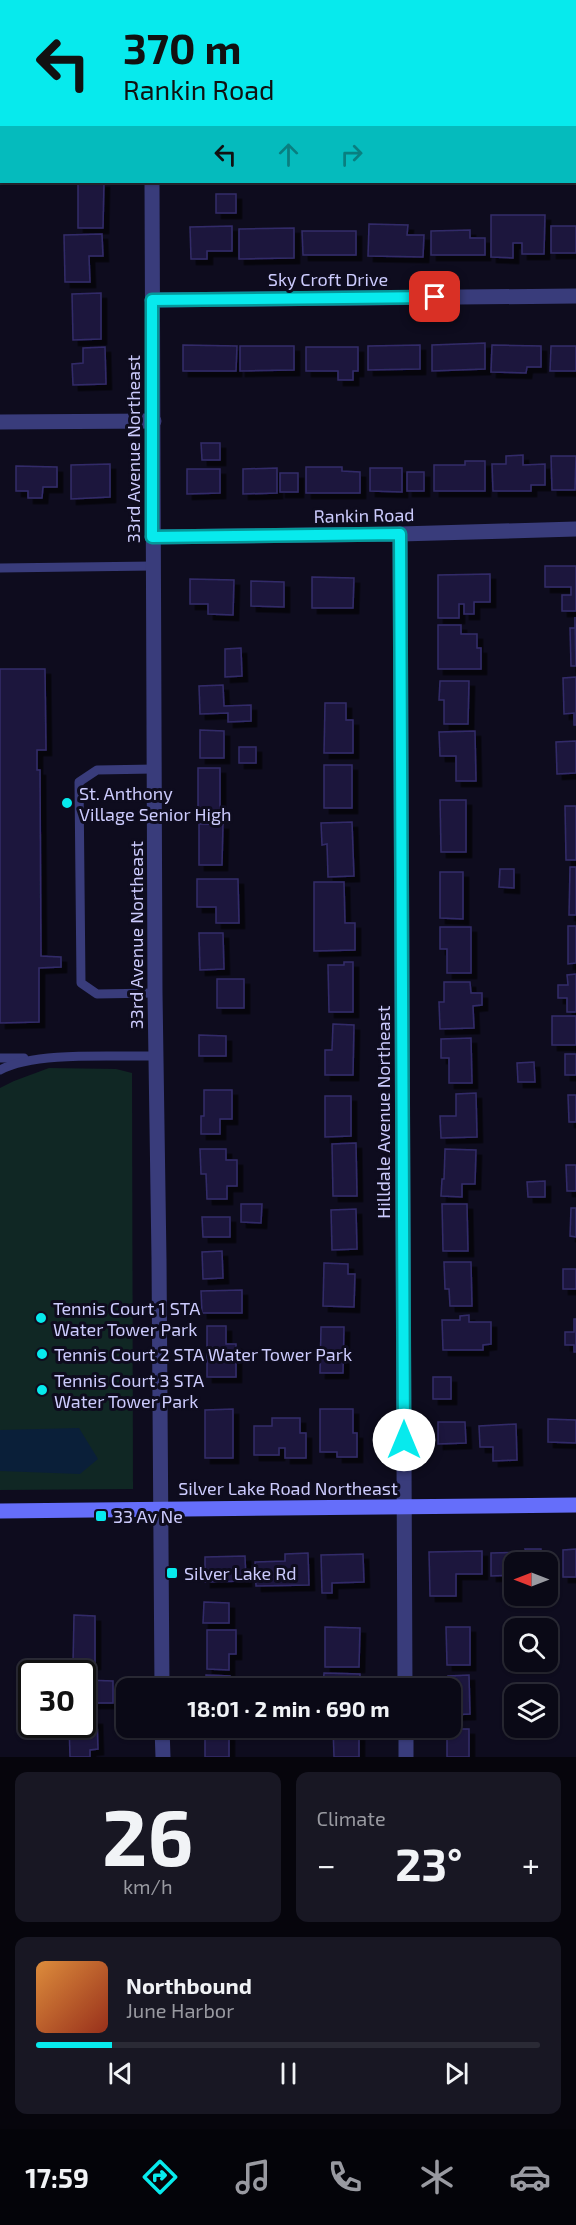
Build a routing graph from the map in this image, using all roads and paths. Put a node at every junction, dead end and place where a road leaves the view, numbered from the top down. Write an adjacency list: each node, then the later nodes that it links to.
1 (152, 183): 3 (street, 33rd Avenue Northeast)
2 (576, 296): 3 (street, Sky Croft Drive)
3 (152, 300): 4 (street, 33rd Avenue Northeast)
4 (154, 421): 5 (street); 8 (street, 33rd Avenue Northeast)
5 (0, 422)
6 (576, 529): 7 (street, Rankin Road)
7 (400, 534): 8 (street, Rankin Road); 18 (street, Hilldale Avenue Northeast)
8 (152, 537): 9 (street, 33rd Avenue Northeast)
9 (153, 566): 10 (lane); 11 (street, 33rd Avenue Northeast)
10 (0, 568)
11 (154, 769): 12 (street, 33rd Avenue Northeast); 12 (lane)
12 (155, 993): 13 (street, 33rd Avenue Northeast)
13 (156, 1056): 15 (lane); 19 (street, 33rd Avenue Northeast)
14 (0, 1058): 15 (lane)
15 (47, 1058): 16 (lane)
16 (0, 1070)
17 (576, 1505): 18 (main road, Silver Lake Road Northeast)
18 (404, 1507): 19 (main road, Silver Lake Road Northeast); 22 (street, Hilldale Avenue Northeast)
19 (161, 1508): 20 (main road, Silver Lake Road Northeast); 21 (street, 33rd Avenue Northeast)
20 (0, 1511)
21 (162, 1678)
22 (405, 1678)
23 (162, 1738): 25 (street)
24 (406, 1738): 26 (street)
25 (163, 1757)
26 (406, 1757)

